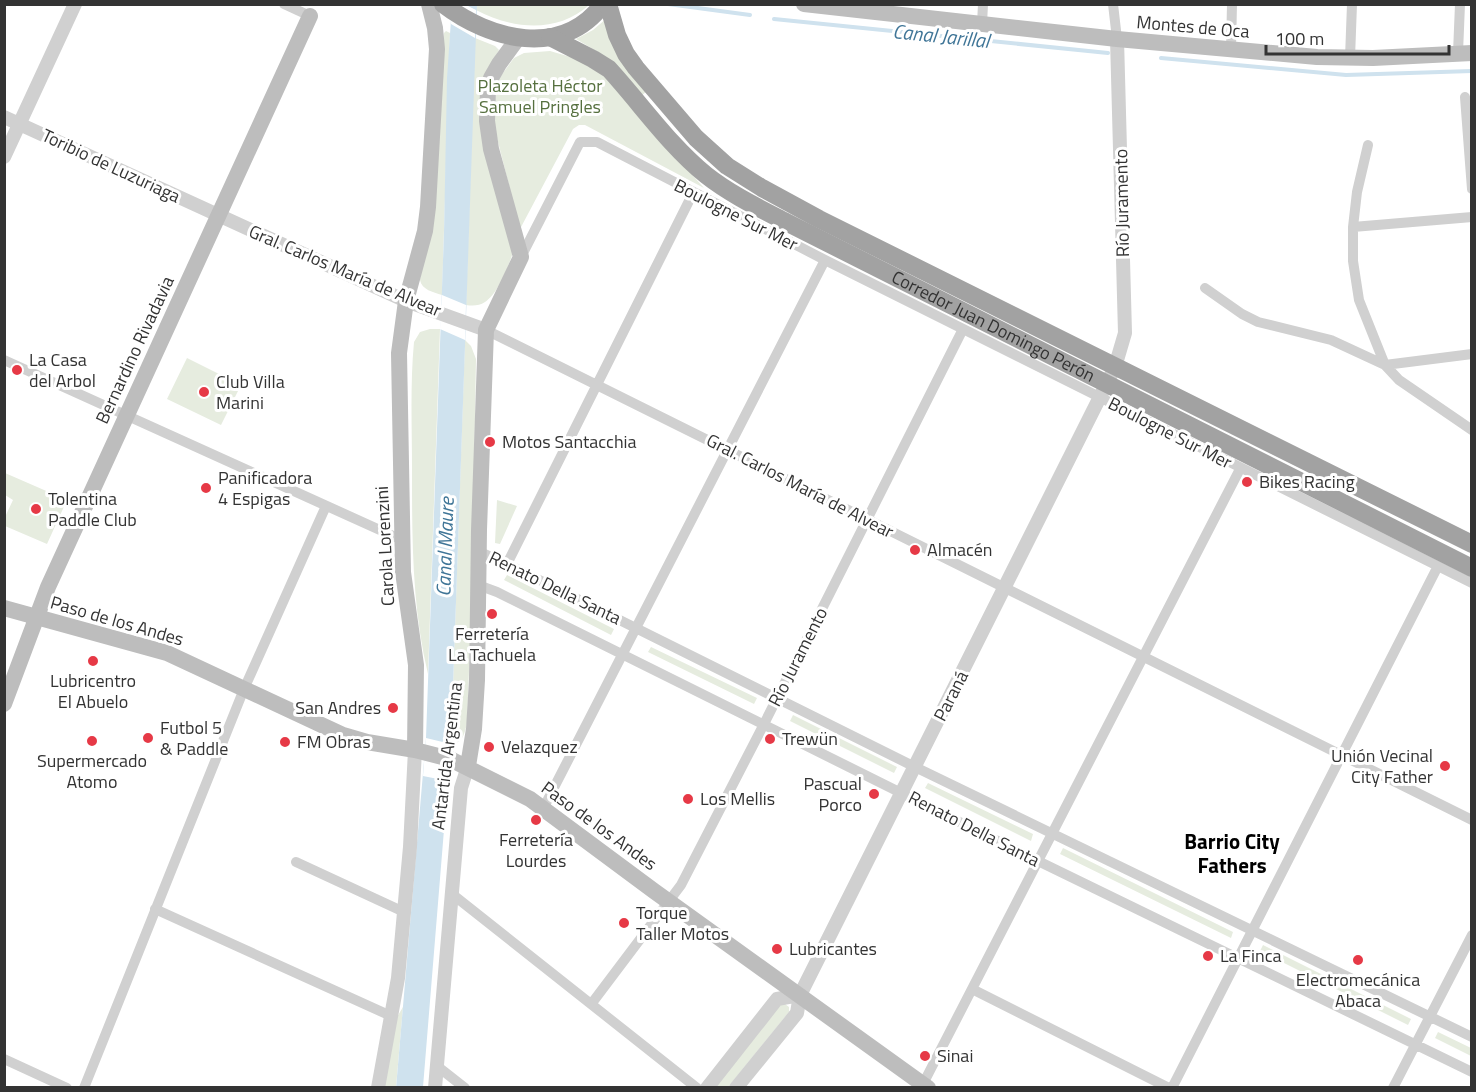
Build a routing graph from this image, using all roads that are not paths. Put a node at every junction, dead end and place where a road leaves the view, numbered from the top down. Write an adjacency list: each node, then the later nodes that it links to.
1 (75, 4): 24 (street)
2 (284, 4): 14 (street)
3 (429, 4): 36 (main road, Carola Lorenzini)
4 (603, 4): 16 (highway)
5 (608, 4): 42 (highway, Corredor Juan Domingo Perón)
6 (804, 4): 12 (main road, Montes de Oca)
7 (983, 4): 15 (street)
8 (1113, 4): 18 (street, Río Juramento)
9 (1232, 4): 19 (street)
10 (1352, 4): 21 (street)
11 (1460, 4): 20 (street)
12 (854, 7): 15 (main road, Montes de Oca)
13 (447, 8): 17 (highway)
14 (310, 16): 30 (main road, Bernardino Rivadavia)
15 (982, 24): 18 (main road, Montes de Oca)
16 (550, 37): 17 (highway); 44 (highway, Corredor Juan Domingo Perón)
17 (518, 38): 33 (main road)
18 (1117, 39): 19 (main road, Montes de Oca); 42 (street, Río Juramento)
19 (1231, 50): 21 (main road, Montes de Oca)
20 (1465, 53): 21 (main road, Montes de Oca)
21 (1350, 58)
22 (1465, 97): 28 (street)
23 (4, 117): 24 (street, Toribio de Luzuriaga)
24 (20, 124): 27 (street); 30 (street, Toribio de Luzuriaga)
25 (580, 142): 29 (street, Boulogne Sur Mer); 33 (street, Antartida Argentina)
26 (1368, 146): 32 (street)
27 (4, 157)
28 (1472, 189)
29 (693, 193): 34 (street, Boulogne Sur Mer); 43 (street)
30 (218, 215): 36 (street, Gral. Carlos María de Alvear); 45 (main road, Bernardino Rivadavia)
31 (1472, 218): 32 (street)
32 (1353, 227): 41 (street)
33 (521, 257): 38 (main road, Antartida Argentina)
34 (825, 260): 37 (street, Boulogne Sur Mer); 47 (street)
35 (1205, 288): 41 (street)
36 (406, 302): 38 (street, Gral. Carlos María de Alvear); 51 (main road, Carola Lorenzini)
37 (963, 329): 44 (street, Boulogne Sur Mer); 50 (street, Río Juramento)
38 (486, 330): 43 (street, Gral. Carlos María de Alvear); 53 (main road, Antartida Argentina)
39 (1472, 354): 41 (street)
40 (4, 360): 45 (street)
41 (1385, 365): 46 (street)
42 (1115, 367): 44 (street, Río Juramento); 52 (highway, Corredor Juan Domingo Perón)
43 (597, 384): 47 (street, Gral. Carlos María de Alvear); 54 (street)
44 (1104, 391): 48 (street, Boulogne Sur Mer); 56 (highway, Corredor Juan Domingo Perón); 59 (street, Paraná)
45 (126, 414): 49 (street); 61 (main road, Bernardino Rivadavia)
46 (1472, 430)
47 (728, 450): 50 (street, Gral. Carlos María de Alvear); 62 (street)
48 (1240, 469): 55 (street, Boulogne Sur Mer); 64 (street)
49 (326, 506): 51 (street); 65 (street)
50 (867, 520): 59 (street, Gral. Carlos María de Alvear); 66 (street, Río Juramento)
51 (402, 540): 69 (main road, Carola Lorenzini)
52 (1472, 544)
53 (478, 551): 54 (street, Renato Della Santa); 58 (main road, Antartida Argentina)
54 (507, 564): 62 (street, Renato Della Santa)
55 (1438, 567): 57 (street, Boulogne Sur Mer); 70 (street)
56 (1472, 568)
57 (1472, 583)
58 (478, 585): 63 (street, Renato Della Santa); 71 (main road, Antartida Argentina)
59 (1005, 588): 64 (street, Gral. Carlos María de Alvear); 72 (street, Paraná)
60 (4, 608): 61 (main road, Paso de los Andes)
61 (36, 618): 65 (main road, Paso de los Andes); 67 (main road, Bernardino Rivadavia)
62 (636, 628): 63 (street); 66 (street, Renato Della Santa)
63 (623, 654): 68 (street, Renato Della Santa); 74 (street)
64 (1143, 658): 70 (street, Gral. Carlos María de Alvear); 76 (street)
65 (244, 689): 69 (main road, Paso de los Andes); 81 (street)
66 (777, 698): 68 (street, Río Juramento); 72 (street, Renato Della Santa)
67 (4, 704)
68 (764, 724): 73 (street, Renato Della Santa); 80 (street, Río Juramento)
69 (420, 751): 71 (main road, Paso de los Andes); 82 (street, Carola Lorenzini)
70 (1341, 756): 75 (street, Gral. Carlos María de Alvear); 83 (street)
71 (468, 766): 74 (main road, Paso de los Andes); 79 (street, Antartida Argentina)
72 (915, 767): 73 (street, Paraná); 76 (street, Renato Della Santa)
73 (902, 793): 77 (street, Renato Della Santa); 87 (street, Paraná)
74 (544, 807): 80 (main road, Paso de los Andes)
75 (1472, 820)
76 (1052, 833): 77 (street); 83 (street, Renato Della Santa)
77 (1038, 861): 85 (street, Renato Della Santa); 86 (street)
78 (296, 862): 82 (street)
79 (452, 894): 88 (street); 94 (street, Antartida Argentina)
80 (669, 902): 87 (main road, Paso de los Andes); 88 (street, Río Juramento)
81 (155, 909): 89 (street); 99 (street)
82 (404, 912): 89 (street, Carola Lorenzini)
83 (1252, 931): 85 (street); 90 (street, Renato Della Santa)
84 (1472, 935): 90 (street)
85 (1238, 958): 92 (street, Renato Della Santa); 105 (street)
86 (972, 989): 97 (street); 105 (street)
87 (800, 995): 96 (street, Paraná); 97 (main road, Paso de los Andes); 104 (street)
88 (592, 1003): 103 (street)
89 (391, 1016): 100 (street, Carola Lorenzini)
90 (1430, 1017): 91 (street, Renato Della Santa); 92 (street)
91 (1472, 1037)
92 (1415, 1044): 95 (street, Renato Della Santa); 106 (street)
93 (4, 1059): 98 (street)
94 (437, 1066): 101 (street, Antartida Argentina); 102 (street)
95 (1472, 1072)
96 (739, 1086)
97 (926, 1086)
98 (67, 1088)
99 (84, 1088)
100 (378, 1088)
101 (435, 1088)
102 (465, 1088)
103 (697, 1088)
104 (707, 1088)
105 (1170, 1088)
106 (1393, 1088)

